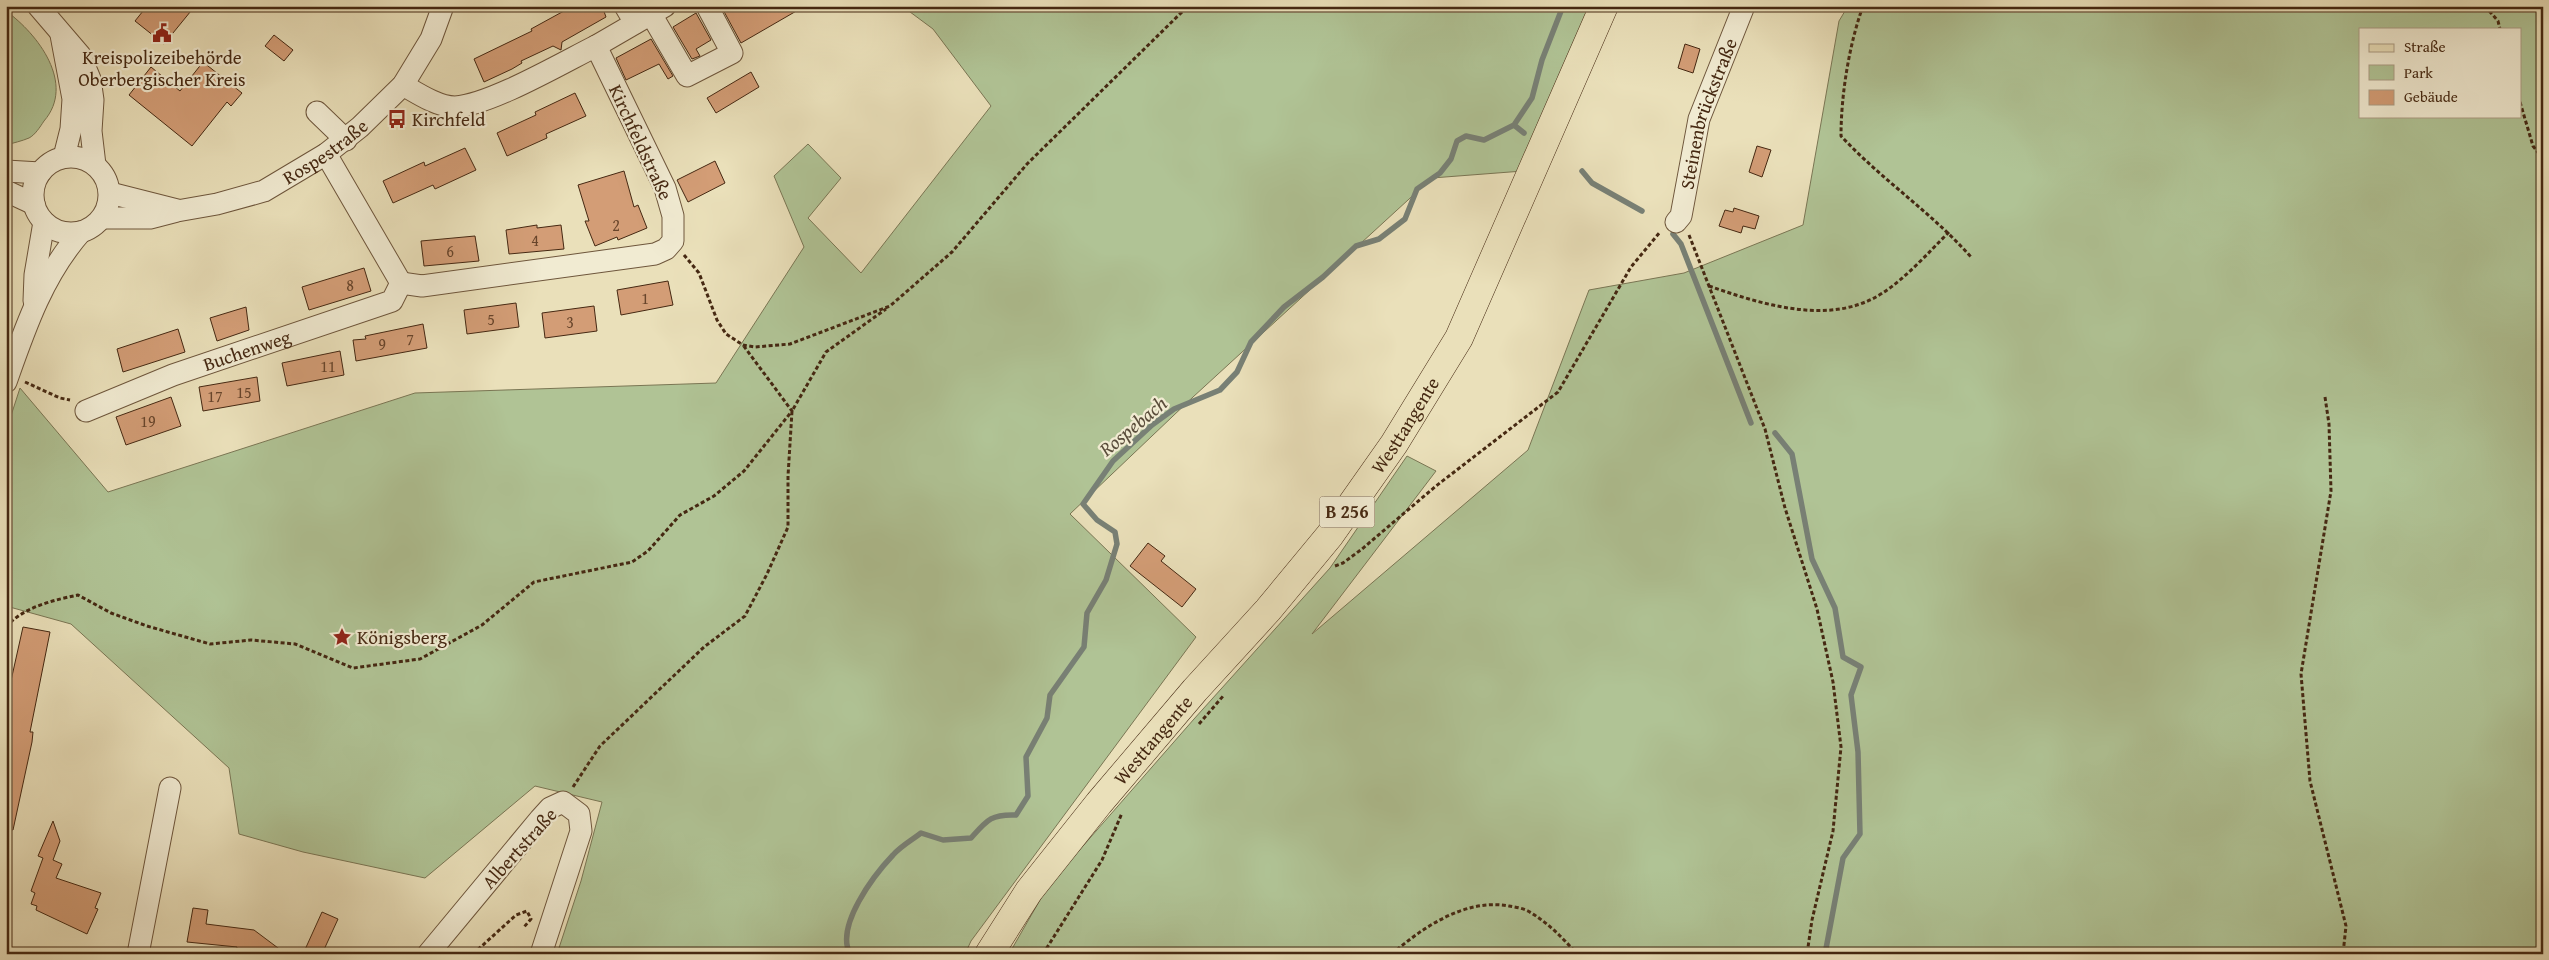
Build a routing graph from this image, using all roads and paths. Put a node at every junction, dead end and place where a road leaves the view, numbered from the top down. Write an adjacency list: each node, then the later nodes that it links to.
1 (38, 6): 11 (street)
2 (443, 6): 13 (street, Rospestraße)
3 (707, 6): 9 (street)
4 (1188, 6): 36 (path)
5 (1604, 6): 42 (main road, Westtangente / B 256)
6 (1744, 6): 28 (street, Steinenbrückstraße)
7 (1863, 6): 30 (path)
8 (2485, 6): 10 (path)
9 (644, 12): 12 (street)
10 (2500, 28)
11 (60, 32): 18 (street); 20 (street)
12 (596, 46): 13 (street); 31 (street, Kirchfeldstraße)
13 (403, 85): 16 (street, Rospestraße)
14 (2522, 109): 19 (path)
15 (316, 112): 16 (street)
16 (346, 140): 17 (street, Rospestraße)
17 (326, 154): 25 (street, Rospestraße); 33 (street)
18 (64, 157): 20 (street); 22 (street)
19 (2543, 159)
20 (95, 165): 24 (street)
21 (6, 171): 22 (street)
22 (40, 173): 26 (street)
23 (6, 191): 26 (street)
24 (110, 193): 25 (street, Rospestraße); 27 (street)
25 (177, 210): 27 (street, Rospestraße)
26 (39, 213): 29 (street); 35 (street)
27 (102, 218): 29 (street)
28 (1679, 219): 34 (path); 42 (path)
29 (81, 232): 35 (street)
30 (1949, 232): 32 (path); 34 (path)
31 (673, 241): 33 (street); 37 (path)
32 (1971, 257)
33 (401, 283): 41 (street, Buchenweg)
34 (1708, 286): 56 (path)
35 (34, 304): 38 (street)
36 (890, 306): 37 (path); 40 (path)
37 (743, 345): 40 (path)
38 (8, 378): 41 (path)
39 (2325, 397): 57 (path)
40 (792, 410): 43 (path); 45 (path)
41 (86, 411)
42 (1314, 555): 52 (main road, Westtangente / B 256)
43 (6, 627)
44 (170, 788): 48 (street)
45 (563, 802): 49 (street, Albertstraße); 51 (street, Albertstraße)
46 (1124, 809): 53 (path)
47 (524, 926): 50 (path)
48 (138, 954)
49 (428, 954)
50 (473, 954)
51 (541, 954)
52 (989, 954)
53 (1043, 954)
54 (1392, 954): 55 (path)
55 (1577, 954)
56 (1807, 954)
57 (2343, 954)

